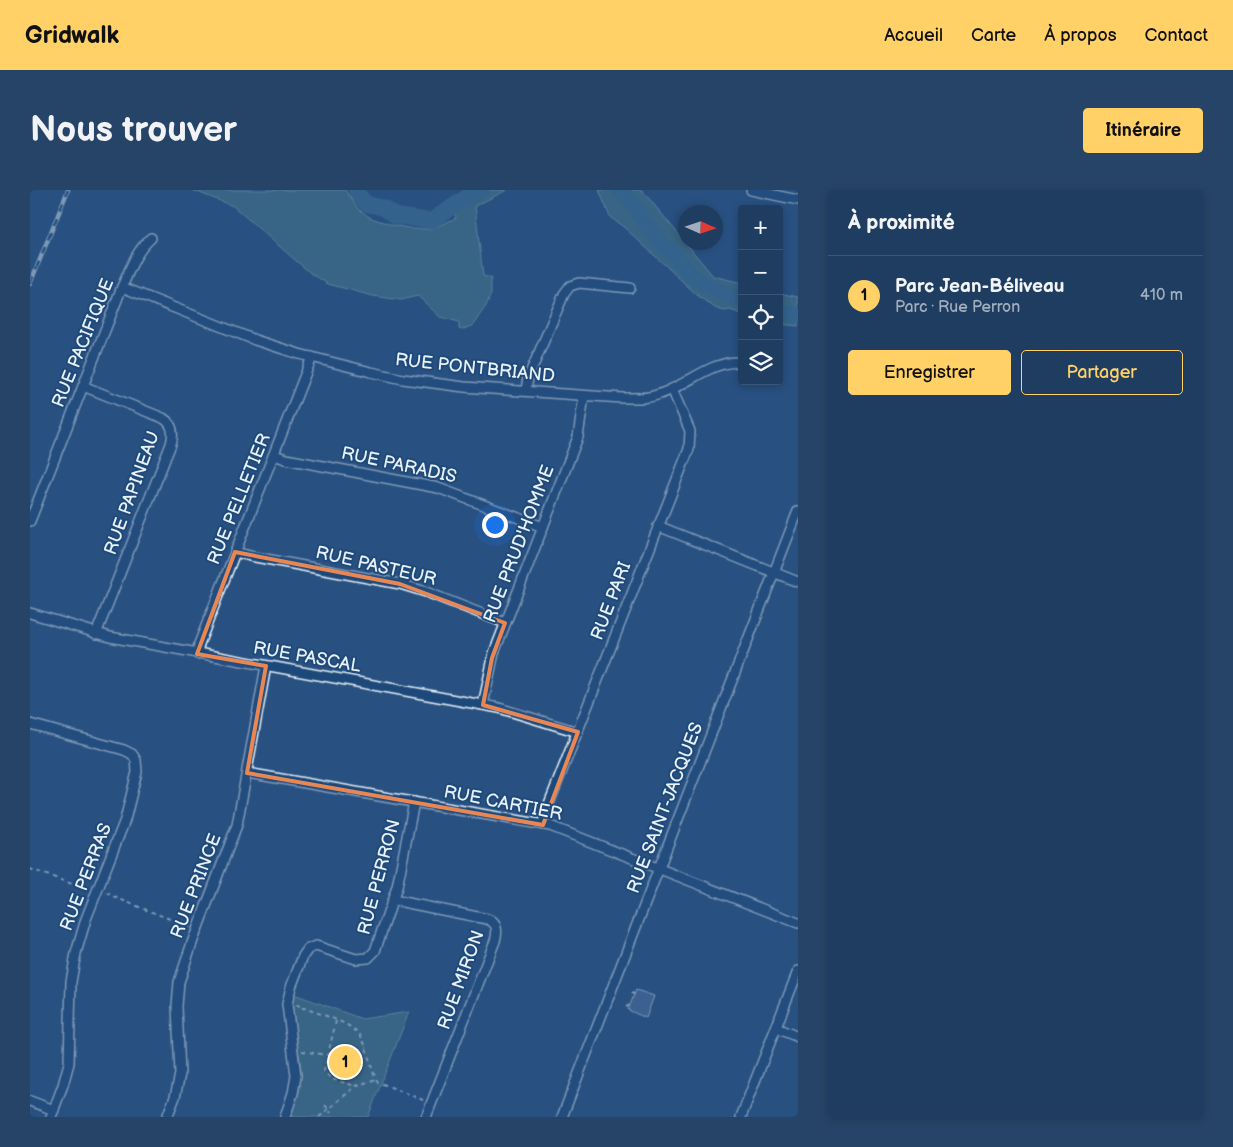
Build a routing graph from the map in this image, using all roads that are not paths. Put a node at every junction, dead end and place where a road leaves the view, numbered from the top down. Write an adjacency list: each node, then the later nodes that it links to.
1 (751, 190): 2 (street)
2 (798, 200)
3 (151, 238): 4 (street, RUE PACIFIQUE)
4 (122, 287): 6 (street, RUE PONTBRIAND); 8 (street, RUE PACIFIQUE)
5 (630, 288): 10 (street)
6 (312, 358): 10 (street, RUE PONTBRIAND); 12 (street, RUE PELLETIER)
7 (738, 362): 9 (street, RUE PONTBRIAND)
8 (83, 386): 14 (street, RUE PACIFIQUE); 22 (street, RUE PAPINEAU)
9 (672, 389): 11 (street, RUE PONTBRIAND); 15 (street, RUE PARI)
10 (526, 390): 11 (street, RUE PONTBRIAND)
11 (584, 396): 16 (street, RUE PRUD'HOMME)
12 (274, 455): 16 (street, RUE PARADIS); 17 (street, RUE PELLETIER)
13 (798, 510): 18 (street, RUE SAINT-JACQUES)
14 (30, 520)
15 (658, 526): 18 (street); 27 (street, RUE PARI)
16 (543, 527): 21 (street, RUE PRUD'HOMME)
17 (235, 552): 21 (street, RUE PASTEUR); 23 (street, RUE PELLETIER)
18 (774, 572): 19 (street); 31 (street, RUE SAINT-JACQUES)
19 (798, 582)
20 (30, 613): 22 (street, RUE PASCAL)
21 (505, 623): 25 (street, RUE PRUD'HOMME)
22 (96, 634): 23 (street, RUE PASCAL)
23 (197, 654): 24 (street, RUE PASCAL)
24 (266, 666): 25 (street, RUE PASCAL); 28 (street, RUE PRINCE)
25 (483, 705): 27 (street, RUE PASCAL)
26 (30, 724): 38 (street, RUE PERRAS)
27 (578, 732): 30 (street, RUE PARI)
28 (247, 773): 29 (street, RUE CARTIER); 39 (street, RUE PRINCE)
29 (414, 802): 30 (street, RUE CARTIER); 32 (street, RUE PERRON)
30 (543, 825): 31 (street, RUE CARTIER)
31 (659, 868): 33 (street, RUE CARTIER); 42 (street, RUE SAINT-JACQUES)
32 (394, 900): 40 (street, RUE PERRON); 41 (street, RUE MIRON)
33 (798, 923)
34 (798, 971): 35 (street)
35 (776, 1028): 36 (street); 43 (street)
36 (798, 1037)
37 (30, 1101): 38 (street)
38 (52, 1113)
39 (167, 1117)
40 (285, 1117)
41 (426, 1117)
42 (562, 1117)
43 (741, 1117)

